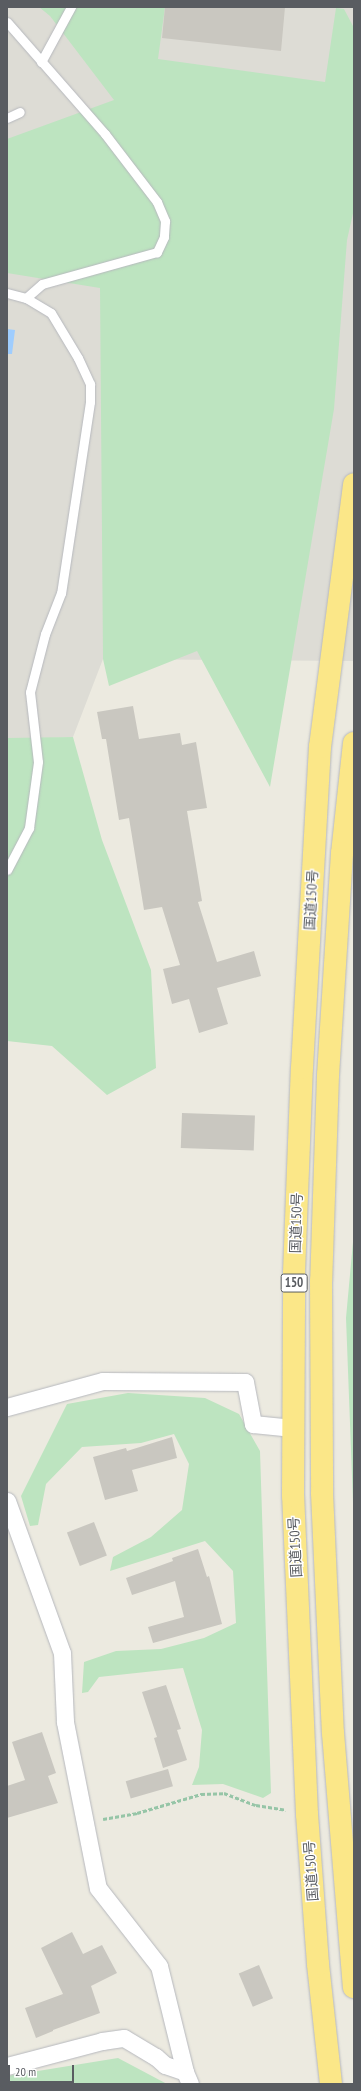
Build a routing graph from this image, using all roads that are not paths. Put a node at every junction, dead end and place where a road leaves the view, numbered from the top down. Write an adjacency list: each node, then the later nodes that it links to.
1 (72, 7): 3 (lane)
2 (7, 22): 3 (lane)
3 (41, 62): 7 (lane)
4 (20, 112): 5 (lane)
5 (7, 118)
6 (7, 292): 7 (lane)
7 (26, 298): 10 (lane)
8 (354, 484): 12 (highway, 国道150号 / 150)
9 (354, 744): 14 (highway, 国道150号 / 150)
10 (7, 870)
11 (7, 1407): 12 (street)
12 (293, 1428): 17 (highway, 国道150号 / 150)
13 (7, 1501): 16 (street)
14 (354, 1987)
15 (7, 2066): 16 (street)
16 (188, 2078)
17 (331, 2084)

